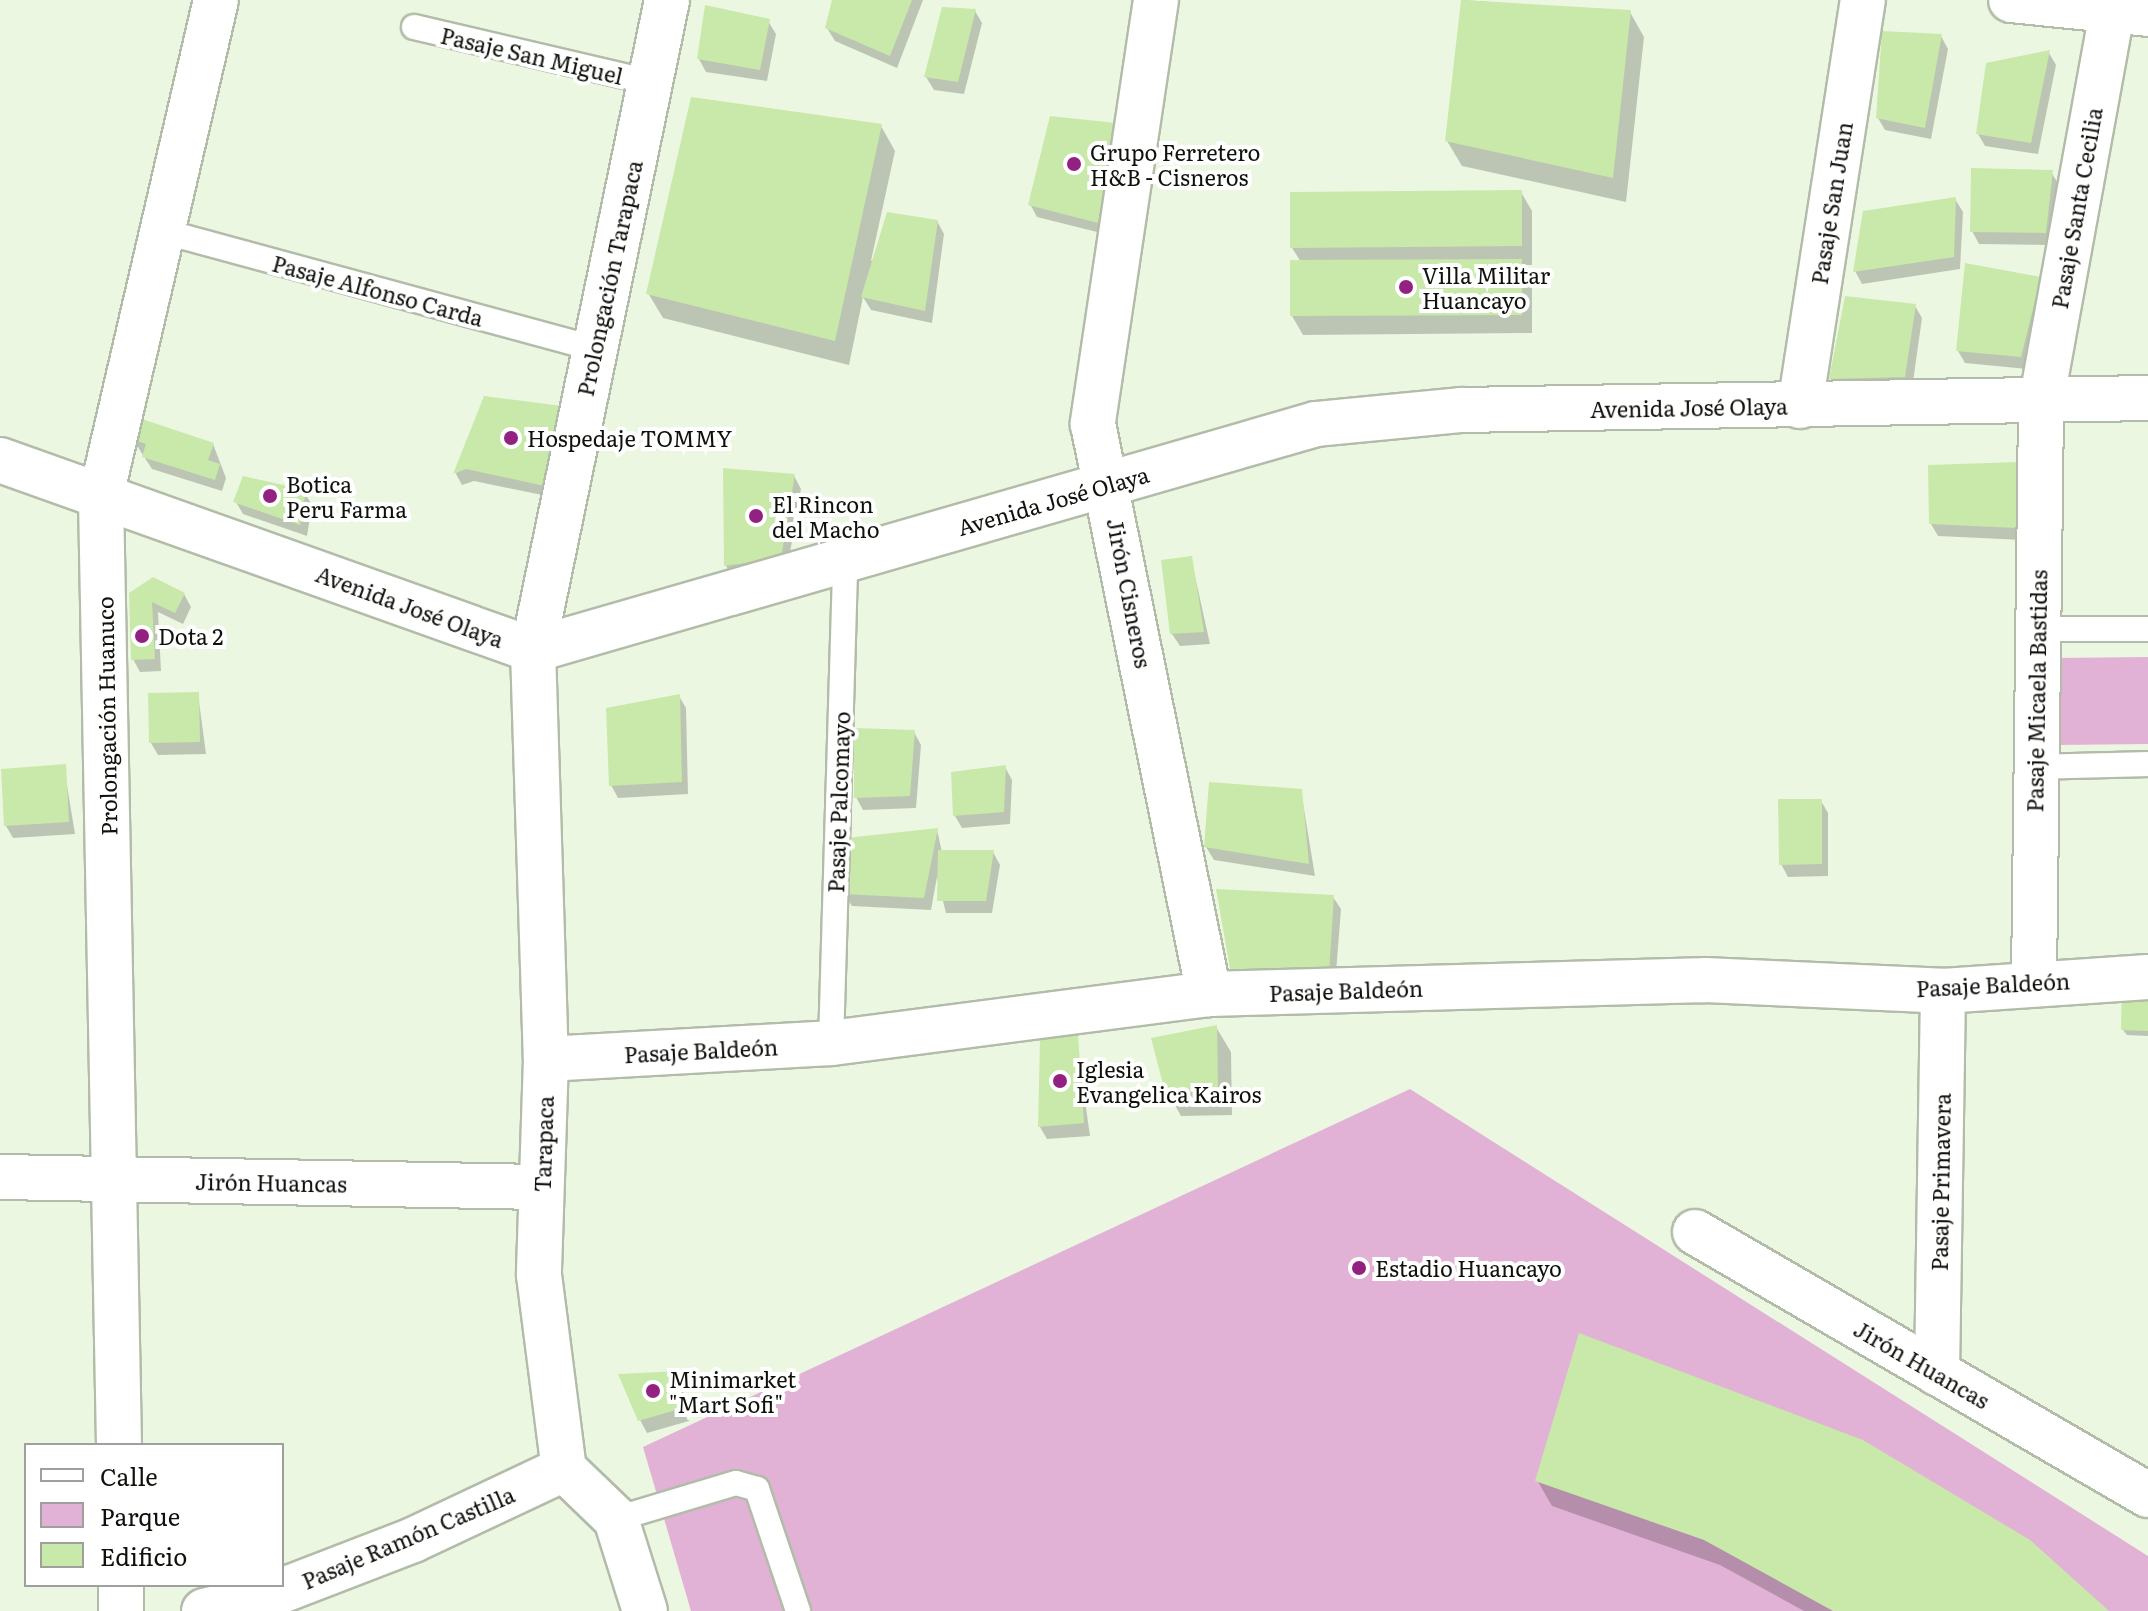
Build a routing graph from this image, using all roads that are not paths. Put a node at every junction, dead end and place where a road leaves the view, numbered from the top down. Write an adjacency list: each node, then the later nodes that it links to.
1 (216, 0): 9 (street, Prolongación Huanuco)
2 (667, 0): 8 (street, Prolongación Tarapaca)
3 (1156, 0): 15 (street, Jirón Cisneros)
4 (1863, 0): 13 (street, Pasaje San Juan)
5 (2011, 0): 6 (street)
6 (2130, 14): 12 (street, Pasaje Santa Cecilia)
7 (414, 27): 8 (lane, Pasaje San Miguel)
8 (650, 82): 10 (street, Prolongación Tarapaca)
9 (162, 231): 10 (lane, Pasaje Alfonso Carda); 16 (street, Prolongación Huanuco)
10 (595, 349): 20 (street, Prolongación Tarapaca)
11 (2148, 398): 12 (street, Avenida José Olaya)
12 (2041, 403): 13 (street, Avenida José Olaya); 18 (street, Pasaje Micaela Bastidas)
13 (1800, 406): 15 (street, Avenida José Olaya)
14 (0, 460): 16 (street, Avenida José Olaya)
15 (1109, 484): 17 (street, Avenida José Olaya); 26 (street, Jirón Cisneros)
16 (101, 496): 20 (street, Avenida José Olaya); 30 (street, Prolongación Huanuco)
17 (845, 560): 20 (street, Avenida José Olaya); 27 (lane, Pasaje Palcomayo)
18 (2036, 629): 19 (lane); 22 (street, Pasaje Micaela Bastidas)
19 (2148, 629)
20 (533, 650): 28 (street, Tarapaca)
21 (2148, 764): 22 (lane)
22 (2034, 767): 24 (street, Pasaje Micaela Bastidas)
23 (2148, 977): 24 (street, Pasaje Baldeón)
24 (2034, 980): 25 (street, Pasaje Baldeón)
25 (1943, 991): 26 (street, Pasaje Baldeón); 33 (street, Pasaje Primavera)
26 (1209, 994): 27 (street, Pasaje Baldeón)
27 (831, 1043): 28 (street, Pasaje Baldeón)
28 (546, 1059): 31 (street, Tarapaca)
29 (0, 1177): 30 (street, Jirón Huancas)
30 (116, 1179): 31 (street, Jirón Huancas); 34 (street, Prolongación Huanuco)
31 (541, 1187): 35 (street, Tarapaca)
32 (1695, 1232): 33 (street, Jirón Huancas)
33 (1937, 1373): 36 (street, Jirón Huancas)
34 (119, 1443)
35 (564, 1469): 37 (street); 40 (street, Pasaje Ramón Castilla)
36 (2148, 1495)
37 (616, 1519): 41 (street); 42 (lane)
38 (121, 1587): 39 (street)
39 (121, 1611)
40 (204, 1611)
41 (645, 1611)
42 (798, 1611)

